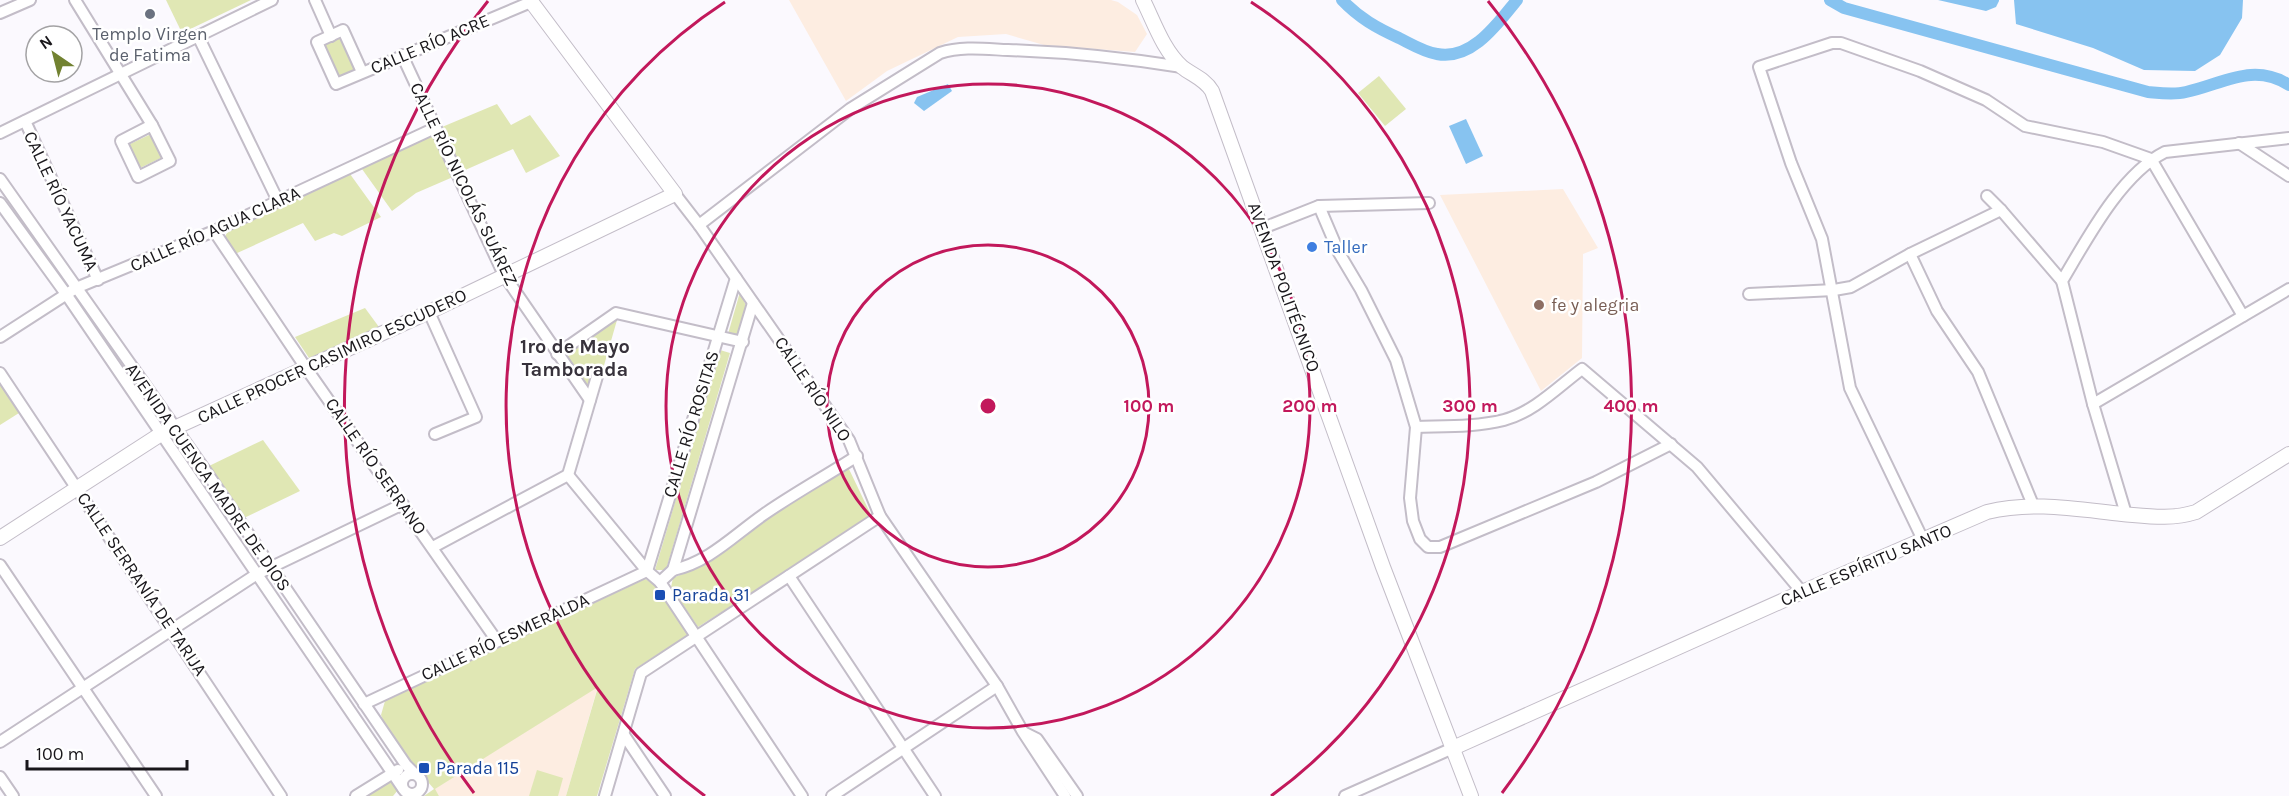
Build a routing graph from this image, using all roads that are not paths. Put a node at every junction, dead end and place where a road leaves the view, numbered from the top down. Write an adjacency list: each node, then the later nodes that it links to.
1 (30, 0): 7 (street)
2 (75, 0): 13 (street)
3 (272, 0): 8 (street)
4 (315, 0): 9 (street)
5 (1143, 0): 11 (main road, AVENIDA POLITÉCNICO)
6 (531, 1): 10 (street, CALLE RÍO ACRE); 23 (main road, CALLE RÍO NILO)
7 (0, 14)
8 (198, 36): 13 (street); 25 (street)
9 (331, 36): 12 (street); 12 (street)
10 (402, 56): 12 (street, CALLE RÍO ACRE); 16 (street, CALLE RÍO NICOLÁS SUÁREZ)
11 (1182, 67): 30 (street); 31 (main road, AVENIDA POLITÉCNICO)
12 (362, 72)
13 (120, 74): 14 (street); 15 (street)
14 (25, 121): 17 (street); 36 (street, CALLE RÍO YACUMA)
15 (153, 125): 15 (street)
16 (435, 128): 25 (street, CALLE RÍO AGUA CLARA); 34 (street, CALLE RÍO NICOLÁS SUÁREZ)
17 (0, 133)
18 (2289, 138): 19 (street)
19 (2239, 143): 20 (street); 21 (street)
20 (2151, 159): 37 (street); 40 (street); 45 (street)
21 (2289, 176)
22 (0, 179): 38 (street, AVENIDA CUENCA MADRE DE DIOS)
23 (675, 194): 30 (street, CALLE RÍO NILO); 34 (main road, CALLE PROCER CASIMIRO ESCUDERO)
24 (1987, 196): 29 (street)
25 (278, 201): 32 (street, CALLE RÍO AGUA CLARA)
26 (0, 203): 41 (street, AVENIDA CUENCA MADRE DE DIOS)
27 (1429, 203): 28 (street)
28 (1319, 206): 31 (street); 55 (street)
29 (2001, 210): 33 (street); 37 (street)
30 (699, 225): 35 (street, CALLE RÍO NILO)
31 (1263, 228): 89 (main road, AVENIDA POLITÉCNICO)
32 (214, 231): 36 (street, CALLE RÍO AGUA CLARA); 50 (street, CALLE RÍO SERRANO)
33 (1910, 254): 40 (street); 65 (street)
34 (504, 275): 44 (main road, CALLE PROCER CASIMIRO ESCUDERO); 49 (street, CALLE RÍO NICOLÁS SUÁREZ)
35 (736, 278): 43 (street, CALLE RÍO NILO); 46 (street, CALLE RÍO ROSITAS)
36 (98, 280): 38 (street, CALLE RÍO AGUA CLARA)
37 (2062, 281): 54 (street)
38 (76, 288): 41 (street, CALLE RÍO AGUA CLARA); 56 (street, AVENIDA CUENCA MADRE DE DIOS)
39 (2289, 289): 45 (street)
40 (1834, 290): 42 (street); 69 (street)
41 (66, 294): 47 (street, CALLE RÍO AGUA CLARA); 58 (street, AVENIDA CUENCA MADRE DE DIOS)
42 (1749, 294)
43 (753, 303): 48 (street, CALLE RÍO ROSITAS); 61 (street, CALLE RÍO NILO)
44 (429, 312): 50 (main road, CALLE PROCER CASIMIRO ESCUDERO); 57 (street)
45 (2243, 316): 54 (street)
46 (717, 336): 48 (street); 49 (street); 74 (street, CALLE RÍO ROSITAS)
47 (0, 337)
48 (742, 342): 73 (street, CALLE RÍO ROSITAS)
49 (557, 354): 53 (street, CALLE RÍO NICOLÁS SUÁREZ)
50 (306, 368): 56 (main road, CALLE PROCER CASIMIRO ESCUDERO); 64 (street, CALLE RÍO SERRANO)
51 (0, 373): 63 (street, CALLE SERRANÍA DE TARIJA)
52 (598, 374): 53 (street)
53 (590, 400): 62 (street)
54 (2093, 404): 66 (street)
55 (1416, 427): 59 (street); 59 (street)
56 (176, 429): 58 (main road, CALLE PROCER CASIMIRO ESCUDERO); 72 (street, AVENIDA CUENCA MADRE DE DIOS)
57 (435, 434)
58 (161, 435): 63 (main road, CALLE PROCER CASIMIRO ESCUDERO); 75 (street, AVENIDA CUENCA MADRE DE DIOS)
59 (1671, 444): 78 (street)
60 (2289, 454): 66 (main road, CALLE ESPÍRITU SANTO)
61 (857, 456): 67 (street, CALLE RÍO NILO); 73 (street)
62 (568, 475): 70 (street); 74 (street)
63 (78, 487): 68 (main road, CALLE PROCER CASIMIRO ESCUDERO); 79 (street, CALLE SERRANÍA DE TARIJA)
64 (403, 504): 70 (street, CALLE RÍO SERRANO); 72 (street)
65 (2033, 505): 66 (main road, CALLE ESPÍRITU SANTO); 69 (main road, CALLE ESPÍRITU SANTO)
66 (2126, 514)
67 (880, 516): 76 (street); 83 (street, CALLE RÍO NILO)
68 (0, 538)
69 (1923, 540): 78 (main road, CALLE ESPÍRITU SANTO)
70 (433, 548): 81 (street, CALLE RÍO SERRANO)
71 (0, 565): 82 (street)
72 (271, 567): 75 (street); 84 (street, AVENIDA CUENCA MADRE DE DIOS)
73 (673, 570): 77 (street)
74 (647, 571): 77 (street); 81 (street, CALLE RÍO ESMERALDA)
75 (257, 574): 79 (street); 91 (street, AVENIDA CUENCA MADRE DE DIOS)
76 (789, 576): 80 (street); 88 (street)
77 (660, 582): 80 (street)
78 (1802, 592): 89 (main road, CALLE ESPÍRITU SANTO)
79 (172, 629): 82 (street); 97 (street, CALLE SERRANÍA DE TARIJA)
80 (696, 637): 86 (street); 101 (street)
81 (497, 641): 84 (street, CALLE RÍO ESMERALDA)
82 (83, 687): 87 (street); 96 (street)
83 (998, 687): 85 (street, CALLE RÍO NILO); 88 (street)
84 (364, 704): 90 (street, AVENIDA CUENCA MADRE DE DIOS)
85 (1023, 732): 104 (street, CALLE RÍO NILO); 105 (street)
86 (624, 735): 99 (street); 100 (street)
87 (0, 742)
88 (903, 748): 102 (street); 103 (street)
89 (1453, 748): 106 (street); 107 (main road, AVENIDA POLITÉCNICO)
90 (406, 765): 91 (street); 92 (street, AVENIDA CUENCA MADRE DE DIOS)
91 (393, 773): 94 (street, AVENIDA CUENCA MADRE DE DIOS); 98 (street)
92 (415, 774): 94 (street); 94 (street)
93 (0, 777): 95 (street)
94 (405, 792)
95 (13, 796)
96 (156, 796)
97 (281, 796)
98 (356, 796)
99 (605, 796)
100 (665, 796)
101 (802, 796)
102 (832, 796)
103 (935, 796)
104 (1065, 796)
105 (1077, 796)
106 (1345, 796)
107 (1471, 796)

